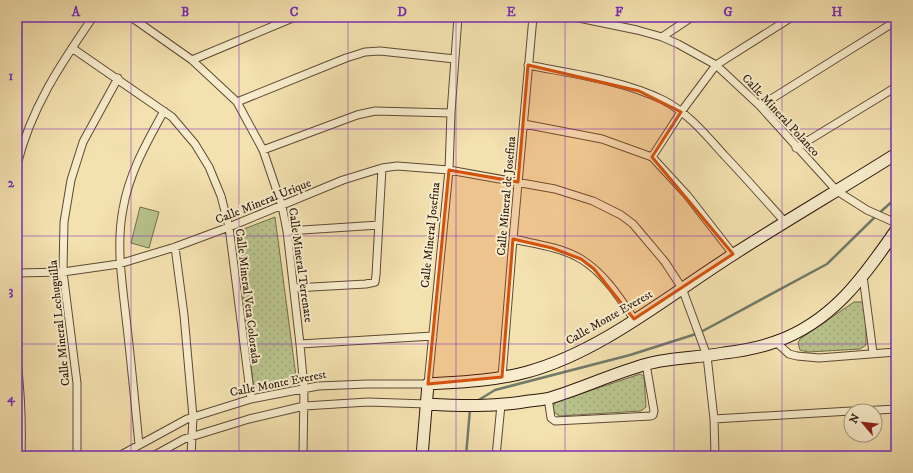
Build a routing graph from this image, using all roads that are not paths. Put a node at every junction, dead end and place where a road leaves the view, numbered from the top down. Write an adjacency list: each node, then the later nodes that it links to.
1 (93, 17): 12 (street)
2 (145, 17): 9 (street)
3 (295, 17): 14 (street)
4 (458, 17): 13 (street, Calle Mineral Josefina)
5 (533, 17): 15 (street, Calle Mineral de Josefina)
6 (574, 17): 11 (street, Calle Mineral Polanco)
7 (692, 17): 11 (street)
8 (792, 17): 16 (street)
9 (134, 19): 14 (street, Calle Mineral Terrenate)
10 (896, 21): 20 (street)
11 (662, 37): 16 (street, Calle Mineral Polanco)
12 (72, 48): 17 (street, Calle Mineral Veta Colorada); 29 (street)
13 (455, 59): 19 (street); 23 (street, Calle Mineral Josefina)
14 (192, 60): 19 (street, Calle Mineral Terrenate)
15 (528, 65): 22 (street); 24 (street, Calle Mineral de Josefina)
16 (716, 65): 20 (street, Calle Mineral Polanco); 22 (street)
17 (118, 78): 21 (street, Calle Mineral Veta Colorada); 45 (street, Calle Mineral Lechuguilla)
18 (896, 87): 25 (street)
19 (237, 102): 26 (street, Calle Mineral Terrenate)
20 (760, 106): 25 (street, Calle Mineral Polanco)
21 (164, 111): 38 (street, Calle Mineral Veta Colorada); 44 (street)
22 (681, 112): 28 (street); 35 (street)
23 (451, 113): 26 (street); 31 (street, Calle Mineral Josefina)
24 (524, 124): 28 (street); 32 (street, Calle Mineral de Josefina)
25 (796, 148): 33 (street, Calle Mineral Polanco)
26 (263, 150): 34 (street, Calle Mineral Terrenate)
27 (896, 154): 33 (street, Calle Monte Everest)
28 (652, 157): 43 (street)
29 (17, 165)
30 (382, 168): 31 (street, Calle Mineral Urique); 34 (street, Calle Mineral Urique); 37 (street)
31 (449, 170): 32 (street, Calle Mineral Urique); 51 (street, Calle Mineral Josefina)
32 (518, 182): 41 (street, Calle Mineral de Josefina); 49 (street, Calle Mineral Urique)
33 (837, 191): 35 (street, Calle Monte Everest); 36 (street, Calle Mineral Polanco)
34 (282, 206): 38 (street, Calle Mineral Urique); 40 (street, Calle Mineral Terrenate)
35 (785, 222): 43 (street, Calle Monte Everest)
36 (896, 223)
37 (379, 225): 40 (street); 48 (street)
38 (229, 227): 42 (street, Calle Mineral Urique); 63 (street, Calle Mineral Veta Colorada)
39 (896, 230): 47 (street)
40 (287, 231): 48 (street, Calle Mineral Terrenate)
41 (513, 240): 50 (street); 59 (street, Calle Mineral de Josefina)
42 (175, 247): 44 (street, Calle Mineral Urique); 70 (street)
43 (733, 254): 49 (street, Calle Monte Everest)
44 (119, 264): 45 (street, Calle Mineral Urique); 73 (street)
45 (62, 272): 46 (street, Calle Mineral Urique); 75 (street, Calle Mineral Lechuguilla)
46 (17, 273)
47 (863, 276): 52 (street); 55 (street)
48 (294, 288): 53 (street, Calle Mineral Terrenate)
49 (682, 288): 50 (street, Calle Monte Everest); 56 (street, Calle Mineral Urique)
50 (634, 319): 59 (street, Calle Monte Everest)
51 (433, 336): 53 (street); 60 (street, Calle Mineral Josefina)
52 (776, 342): 55 (street); 56 (street)
53 (300, 344): 61 (street, Calle Mineral Terrenate)
54 (896, 352): 55 (street)
55 (873, 353)
56 (707, 356): 58 (street); 71 (street, Calle Mineral Urique)
57 (17, 362): 74 (street)
58 (646, 364): 62 (street); 62 (street)
59 (502, 377): 60 (street, Calle Monte Everest)
60 (428, 384): 61 (street, Calle Monte Everest); 64 (street, Calle Mineral Josefina)
61 (304, 389): 63 (street, Calle Monte Everest); 66 (street, Calle Mineral Terrenate)
62 (548, 398): 65 (street)
63 (251, 399): 70 (street, Calle Monte Everest)
64 (427, 404): 65 (street); 66 (street); 80 (street, Calle Mineral Josefina)
65 (501, 405): 81 (street)
66 (304, 406): 72 (street); 79 (street, Calle Mineral Terrenate)
67 (896, 409): 68 (street)
68 (883, 410)
69 (843, 412): 71 (street)
70 (193, 417): 72 (street); 73 (street, Calle Monte Everest)
71 (714, 419): 82 (street, Calle Mineral Urique)
72 (192, 436): 77 (street); 78 (street)
73 (139, 445): 76 (street, Calle Monte Everest)
74 (21, 456)
75 (77, 456)
76 (119, 456)
77 (153, 456)
78 (190, 456)
79 (303, 456)
80 (422, 456)
81 (496, 456)
82 (715, 456)

